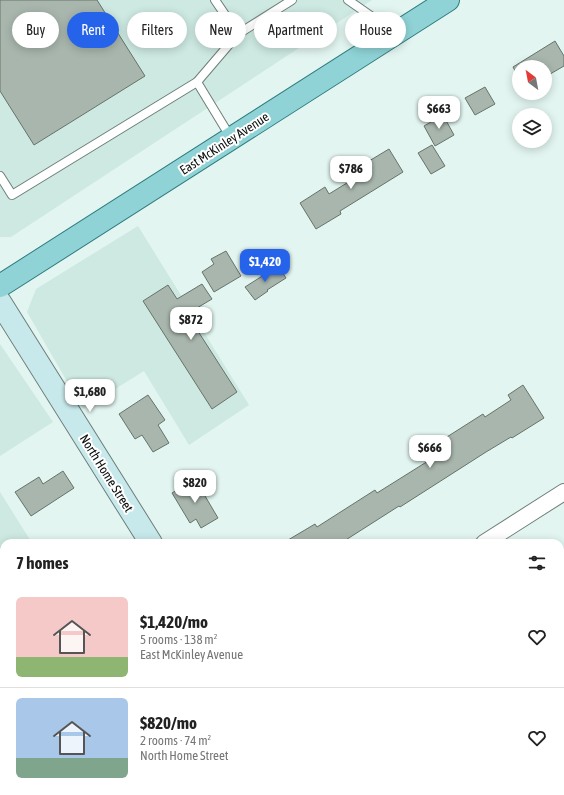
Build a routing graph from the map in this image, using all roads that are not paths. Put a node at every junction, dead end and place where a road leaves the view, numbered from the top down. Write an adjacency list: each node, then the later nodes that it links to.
1 (215, 0): 5 (lane)
2 (292, 0): 8 (lane)
3 (348, 0): 6 (lane)
4 (444, 1): 7 (main road, East McKinley Avenue)
5 (223, 12)
6 (365, 12)
7 (406, 26)
8 (246, 29)
9 (226, 48): 11 (lane)
10 (373, 48): 12 (main road, East McKinley Avenue)
11 (197, 82): 12 (lane); 13 (lane)
12 (231, 138): 14 (main road, East McKinley Avenue)
13 (0, 176)
14 (0, 286)
15 (0, 302): 17 (street, North Home Street)
16 (564, 492): 18 (street)
17 (148, 539)
18 (490, 539)

